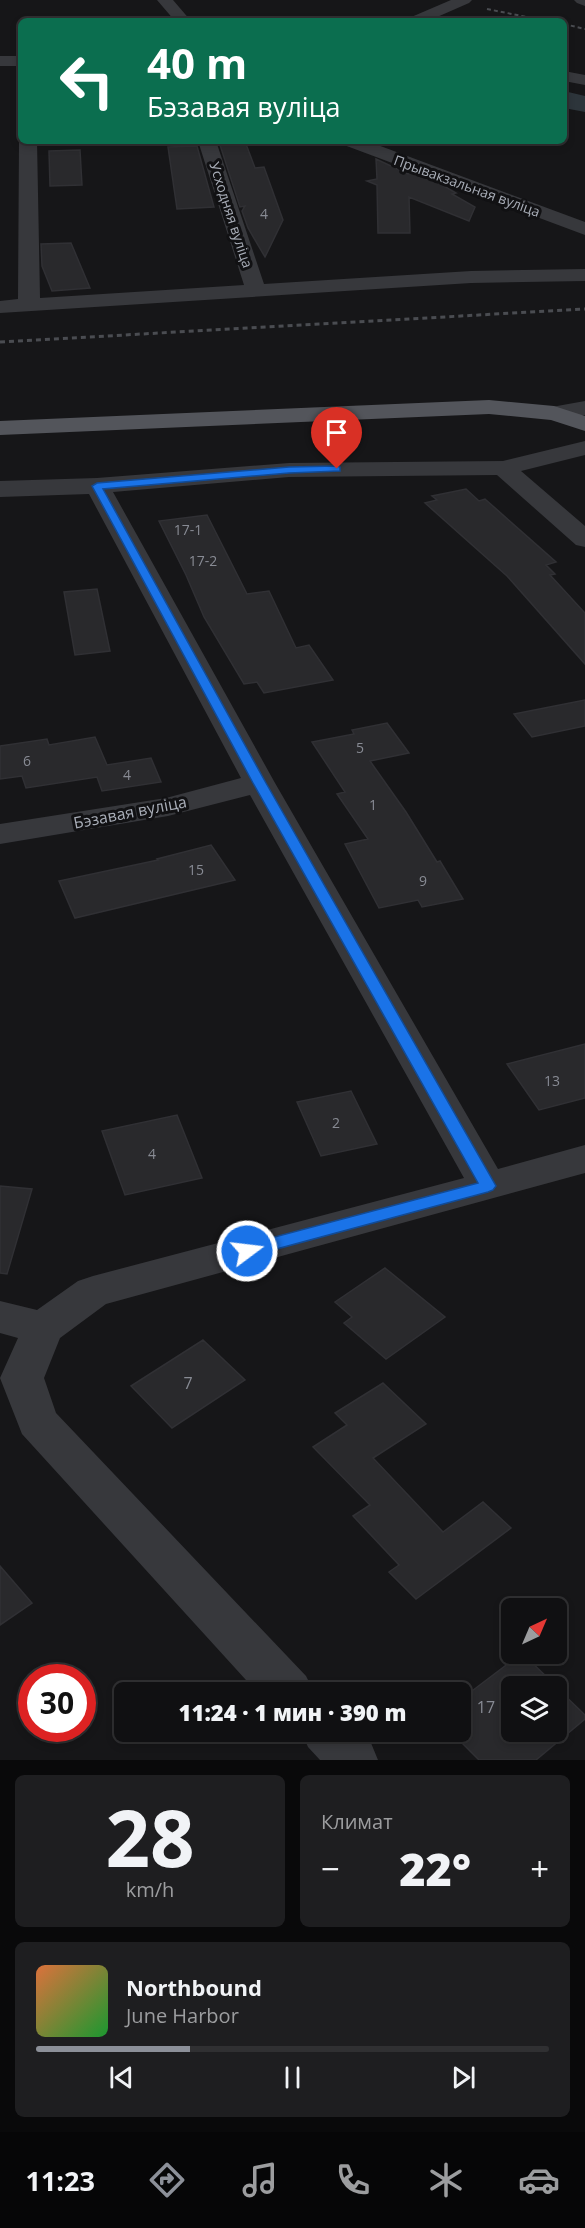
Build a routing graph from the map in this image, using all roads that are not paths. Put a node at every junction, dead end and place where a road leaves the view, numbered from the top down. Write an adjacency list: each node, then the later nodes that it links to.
1 (165, 0): 3 (street)
2 (464, 0): 4 (street)
3 (180, 18)
4 (422, 18)
5 (0, 61): 6 (street)
6 (18, 61)
7 (567, 77): 8 (street)
8 (585, 80)
9 (20, 144): 15 (street)
10 (208, 144): 14 (street, Усходняя вуліца)
11 (358, 144): 12 (street, Прывакзальная вуліца)
12 (585, 230)
13 (585, 275): 14 (street)
14 (256, 290): 15 (street)
15 (29, 306): 16 (street)
16 (0, 307)
17 (585, 408): 18 (street)
18 (554, 413): 19 (main road); 20 (main road)
19 (585, 424)
20 (0, 428)
21 (585, 448): 22 (street)
22 (503, 468): 23 (street); 25 (street)
23 (97, 486): 24 (street); 26 (street)
24 (0, 489)
25 (582, 533)
26 (259, 783): 27 (street, Бэзавая вуліца); 29 (street)
27 (0, 834)
28 (585, 1159): 29 (street)
29 (488, 1186): 31 (street)
30 (0, 1317): 31 (street)
31 (43, 1328): 32 (street)
32 (281, 1682)
33 (336, 1742): 34 (street)
34 (353, 1760)

